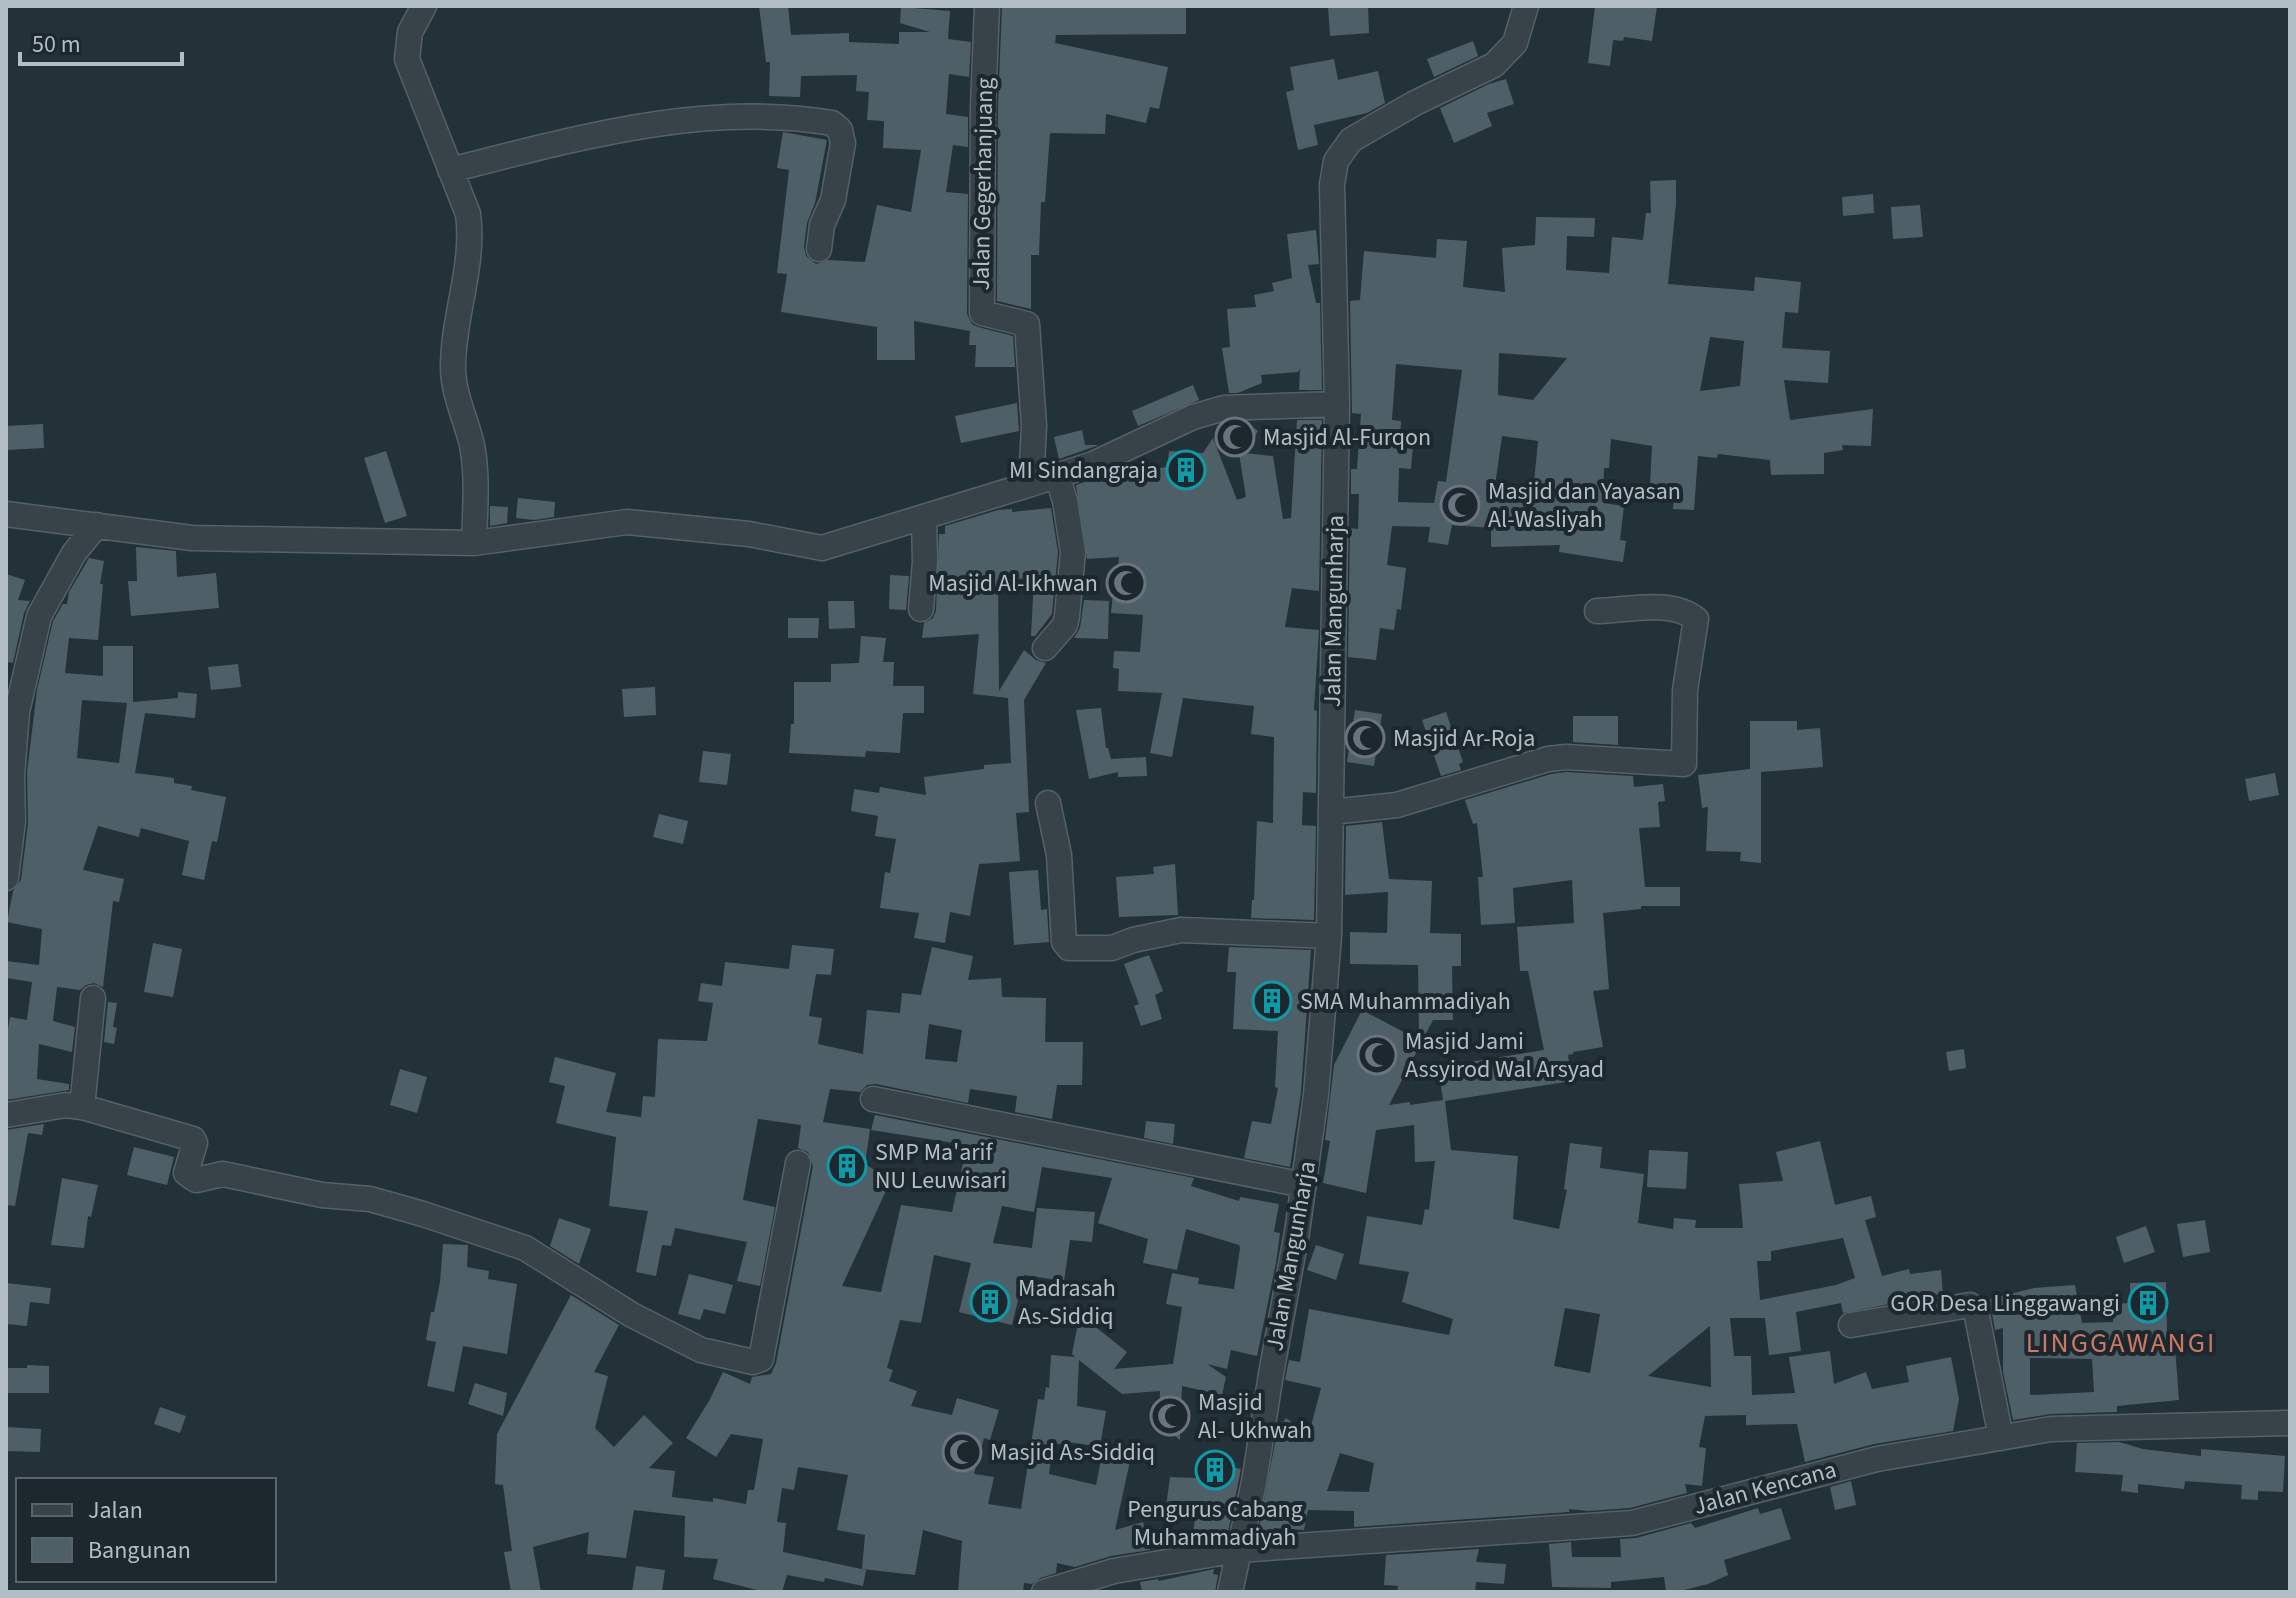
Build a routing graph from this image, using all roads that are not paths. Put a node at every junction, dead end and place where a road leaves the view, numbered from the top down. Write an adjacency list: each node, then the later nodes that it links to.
1 (424, 6): 4 (street)
2 (987, 6): 8 (street, Jalan Gegerhanjuang)
3 (1526, 6): 6 (street, Jalan Mangunharja)
4 (450, 170): 5 (street); 12 (street)
5 (819, 249)
6 (1337, 404): 7 (street); 17 (street, Jalan Mangunharja)
7 (1057, 475): 8 (street); 15 (street)
8 (1031, 484): 10 (street)
9 (6, 514): 11 (street)
10 (924, 518): 12 (street); 13 (street)
11 (97, 525): 12 (street); 18 (street)
12 (474, 543)
13 (921, 609)
14 (1597, 611): 17 (street)
15 (1045, 648)
16 (1048, 803): 19 (street)
17 (1331, 812): 19 (street, Jalan Mangunharja)
18 (6, 878)
19 (1329, 936): 25 (street, Jalan Mangunharja)
20 (93, 998): 22 (street)
21 (873, 1099): 25 (street)
22 (82, 1107): 23 (street); 24 (street)
23 (6, 1115)
24 (798, 1163)
25 (1304, 1185): 29 (street, Jalan Mangunharja)
26 (1851, 1325): 28 (street)
27 (2290, 1423): 28 (street, Jalan Kencana)
28 (2001, 1438): 29 (street, Jalan Kencana)
29 (1238, 1550): 30 (street, Jalan Kencana); 31 (street, Jalan Mangunharja)
30 (1044, 1592)
31 (1230, 1592)

